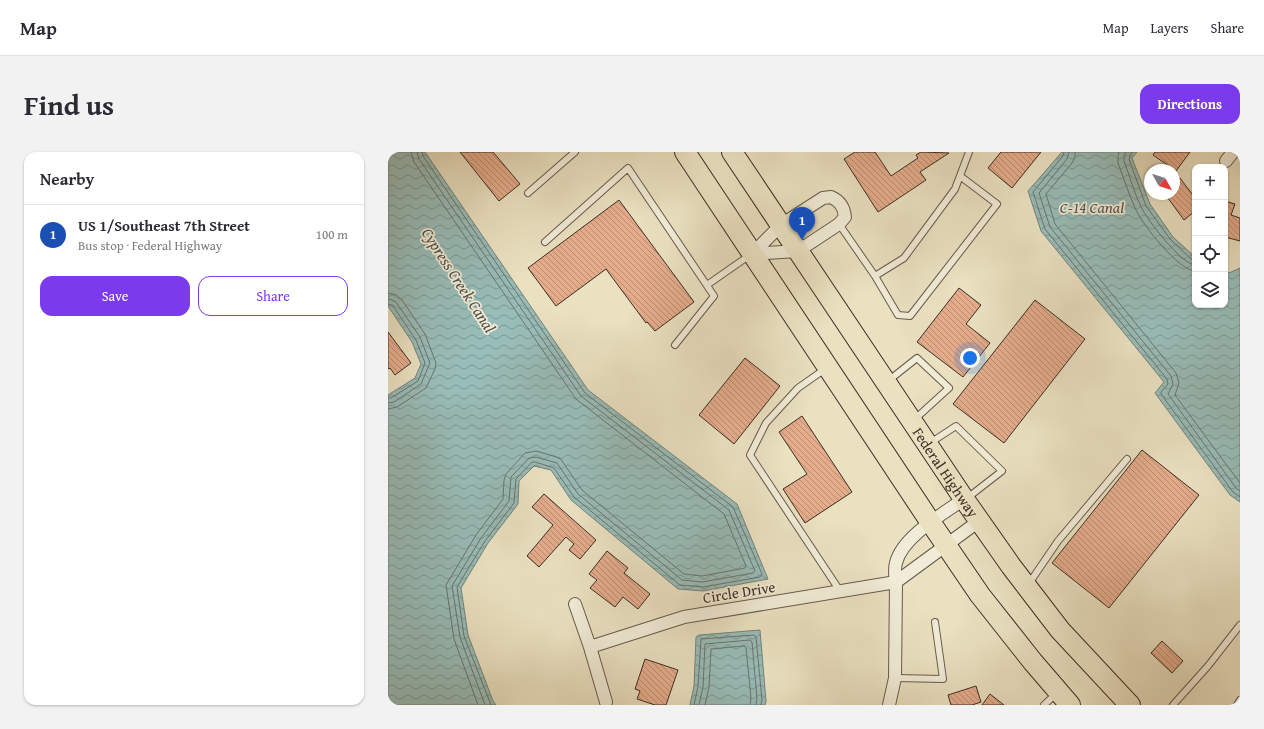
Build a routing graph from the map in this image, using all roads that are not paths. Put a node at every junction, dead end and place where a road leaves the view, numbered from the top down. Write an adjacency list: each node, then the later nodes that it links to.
1 (575, 152): 6 (lane)
2 (685, 152): 11 (main road)
3 (732, 152): 8 (main road, Federal Highway)
4 (969, 152): 5 (lane)
5 (960, 176): 12 (lane); 12 (lane)
6 (528, 193)
7 (839, 224): 8 (street); 10 (street); 12 (lane)
8 (781, 225): 10 (main road, Federal Highway); 11 (street)
9 (545, 242): 13 (lane)
10 (798, 251): 11 (street); 16 (main road, Federal Highway)
11 (752, 254): 13 (lane); 15 (main road)
12 (875, 276)
13 (707, 286): 14 (lane)
14 (676, 345)
15 (828, 367): 22 (main road); 26 (lane)
16 (886, 383): 17 (main road, Federal Highway); 17 (lane)
17 (912, 422): 18 (main road, Federal Highway)
18 (927, 444): 20 (main road, Federal Highway); 20 (lane)
19 (1127, 459): 25 (lane)
20 (964, 499): 21 (main road, Federal Highway); 22 (street)
21 (979, 521): 23 (street); 25 (main road, Federal Highway)
22 (931, 523): 23 (main road); 24 (street)
23 (946, 546): 24 (street); 32 (main road)
24 (896, 582): 26 (street, Circle Drive); 31 (street)
25 (1027, 586): 37 (main road, Federal Highway)
26 (840, 591): 30 (street, Circle Drive)
27 (575, 604): 30 (street)
28 (934, 622): 31 (lane)
29 (1240, 625): 38 (lane)
30 (590, 647): 34 (street)
31 (895, 678): 35 (street)
32 (1064, 698): 36 (lane)
33 (1240, 700): 39 (lane)
34 (606, 702)
35 (889, 705)
36 (1044, 705)
37 (1130, 705)
38 (1173, 705)
39 (1237, 705)

